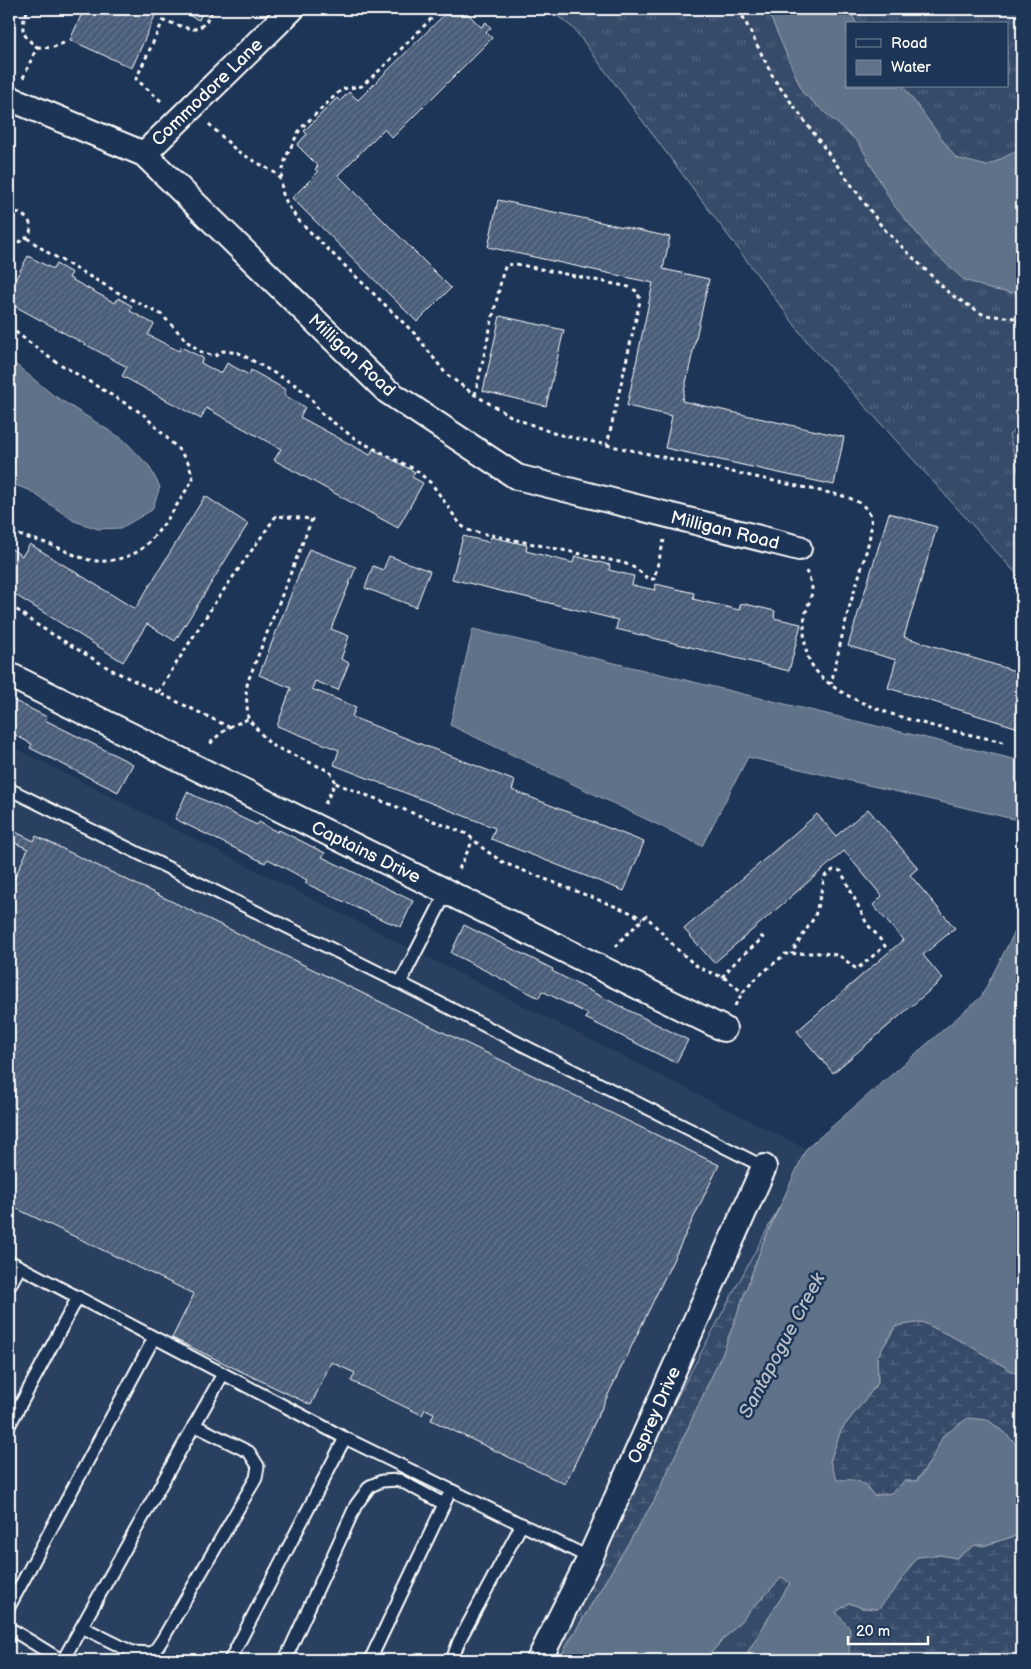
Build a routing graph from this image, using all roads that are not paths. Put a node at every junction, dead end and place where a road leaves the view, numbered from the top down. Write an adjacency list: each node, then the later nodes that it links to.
1 (292, 9): 3 (street, Commodore Lane)
2 (11, 98): 3 (street, Milligan Road)
3 (144, 154): 4 (street, Milligan Road)
4 (799, 548)
5 (9, 675): 7 (street, Captains Drive)
6 (9, 790): 8 (lane)
7 (451, 883): 8 (lane); 9 (street, Captains Drive)
8 (400, 983): 10 (lane)
9 (724, 1029)
10 (764, 1167): 23 (street, Osprey Drive)
11 (9, 1261): 12 (lane)
12 (20, 1267): 13 (lane); 14 (lane)
13 (9, 1287)
14 (78, 1297): 15 (lane); 18 (lane)
15 (154, 1338): 16 (lane); 24 (lane)
16 (223, 1374): 17 (lane); 19 (lane)
17 (194, 1424): 26 (lane); 26 (lane)
18 (9, 1426)
19 (345, 1438): 20 (lane); 28 (lane)
20 (451, 1490): 21 (lane); 22 (lane)
21 (444, 1504): 29 (lane); 30 (lane)
22 (522, 1524): 23 (lane); 31 (lane)
23 (590, 1558): 32 (street, Osprey Drive)
24 (9, 1607)
25 (9, 1628): 27 (lane)
26 (82, 1628): 27 (lane)
27 (62, 1660)
28 (230, 1660)
29 (284, 1660)
30 (370, 1660)
31 (452, 1660)
32 (539, 1660)

